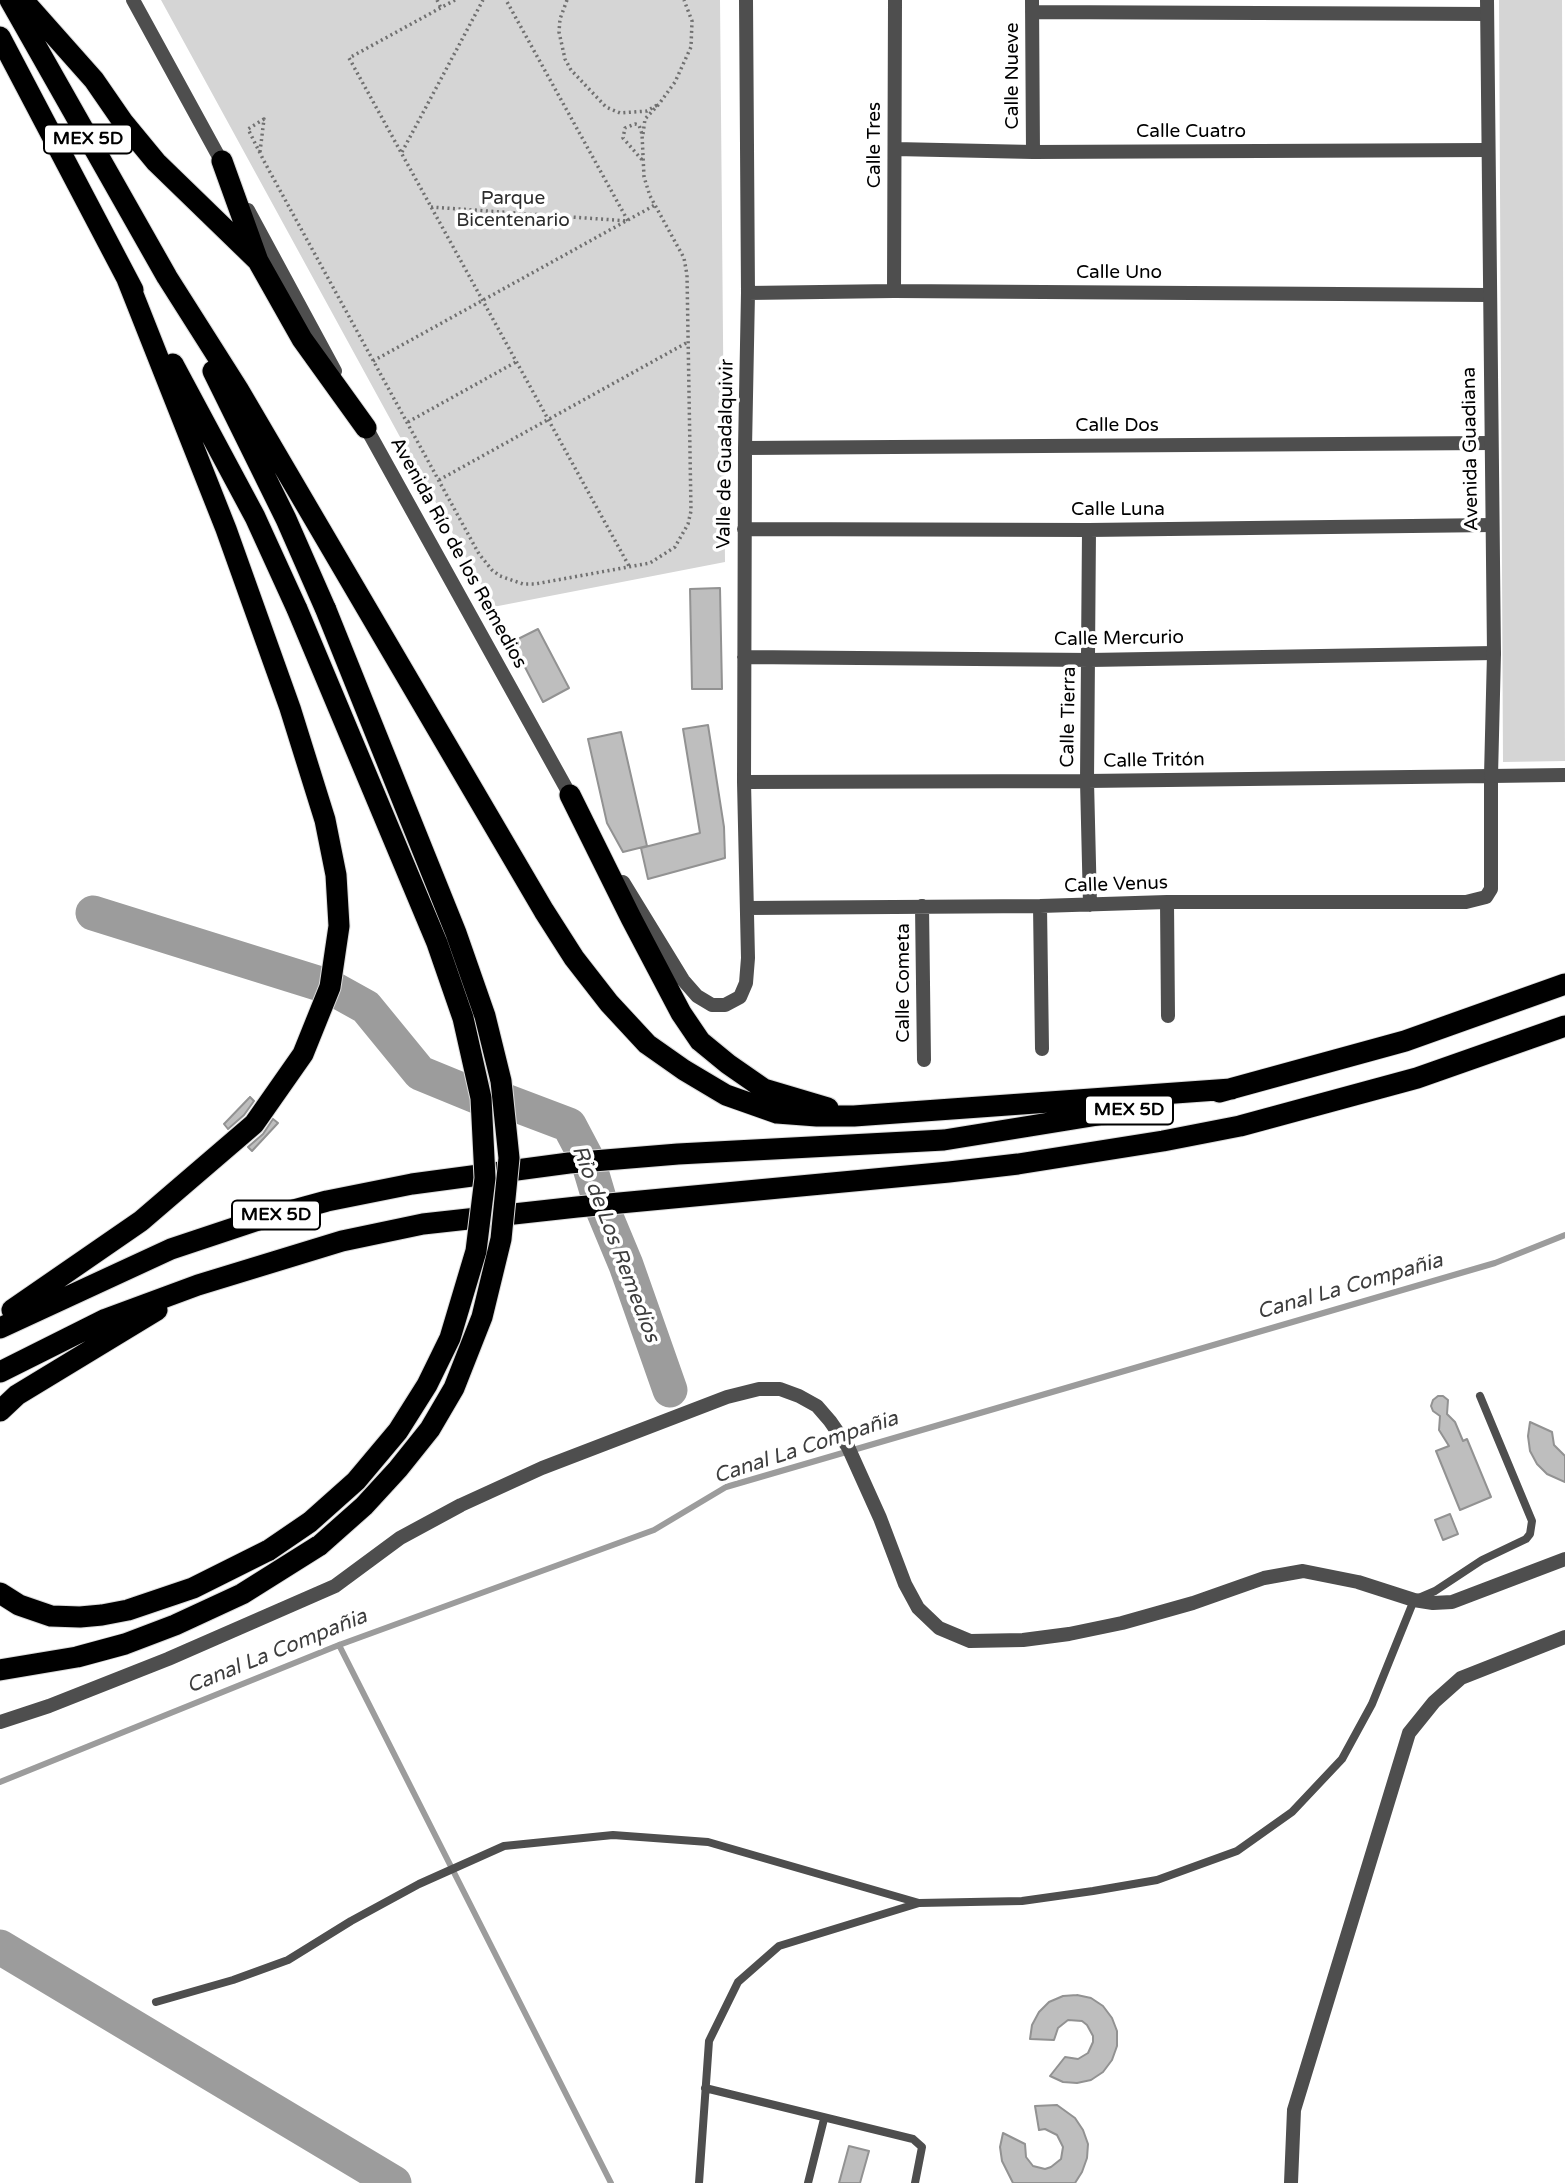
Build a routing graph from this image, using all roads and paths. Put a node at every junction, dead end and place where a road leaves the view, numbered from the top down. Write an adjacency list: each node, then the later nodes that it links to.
1 (10, 0): 30 (highway, MEX 5D)
2 (23, 0): 29 (highway)
3 (133, 0): 24 (street, Avenida Río de los Remedios)
4 (437, 0): 15 (path)
5 (455, 0): 15 (path)
6 (483, 0): 23 (path)
7 (506, 0): 28 (path)
8 (567, 0): 17 (path)
9 (684, 0): 17 (path)
10 (746, 0): 33 (street, Valle de Guadalquivir)
11 (895, 0): 19 (street, Calle Tres)
12 (1032, 6): 13 (street); 22 (street, Calle Nueve)
13 (1172, 6): 14 (street)
14 (1487, 7): 20 (street, Avenida Guadiana)
15 (441, 8): 23 (path)
16 (0, 37): 31 (highway, MEX 5D)
17 (659, 104): 18 (path)
18 (642, 140): 25 (path); 25 (path)
19 (895, 149): 22 (street, Calle Cuatro); 32 (street, Calle Tres)
20 (1488, 150): 22 (street, Calle Cuatro); 34 (street, Avenida Guadiana)
21 (260, 152): 21 (path); 37 (path)
22 (1033, 152)
23 (401, 153): 27 (path)
24 (222, 161): 29 (highway); 41 (street, Avenida Río de los Remedios)
25 (643, 161): 26 (path)
26 (655, 205): 28 (path); 36 (path)
27 (431, 207): 28 (path); 35 (path)
28 (628, 220): 35 (path)
29 (258, 261): 41 (highway)
30 (167, 277): 69 (highway); 80 (highway, bridge)
31 (127, 279): 71 (highway); 77 (highway, bridge)
32 (894, 291): 33 (street, Calle Uno); 34 (street, Calle Uno)
33 (748, 293): 43 (street, Valle de Guadalquivir)
34 (1489, 295): 42 (street, Avenida Guadiana)
35 (482, 301): 37 (path); 38 (path)
36 (688, 342): 39 (path); 48 (path)
37 (373, 361): 40 (path)
38 (516, 362): 39 (path); 40 (path)
39 (548, 420): 44 (path); 48 (path)
40 (407, 423): 44 (path)
41 (366, 428): 56 (street, Avenida Río de los Remedios)
42 (1490, 443): 43 (street, Calle Dos); 45 (street, Avenida Guadiana)
43 (745, 448): 46 (street, Valle de Guadalquivir)
44 (439, 480): 48 (path)
45 (1492, 525): 47 (street, Calle Luna); 49 (street, Avenida Guadiana)
46 (744, 529): 47 (street, Calle Luna); 50 (street, Valle de Guadalquivir)
47 (1089, 530): 51 (street, Calle Tierra)
48 (629, 567)
49 (1494, 653): 51 (street, Calle Mercurio); 53 (street, Avenida Guadiana)
50 (744, 657): 51 (street, Calle Mercurio); 55 (street, Valle de Guadalquivir)
51 (1090, 660): 54 (street, Calle Tierra)
52 (1565, 775): 53 (street, Calle Tritón)
53 (1491, 776): 54 (street, Calle Tritón); 57 (street, Avenida Guadiana)
54 (1087, 781): 55 (street, Calle Tritón); 59 (street, Calle Tierra)
55 (744, 782): 62 (street, Valle de Guadalquivir)
56 (570, 794): 62 (street, Avenida Río de los Remedios); 69 (highway)
57 (1486, 897): 58 (street, Calle Venus)
58 (1167, 902): 59 (street, Calle Venus); 64 (street)
59 (1090, 905): 61 (street, Calle Venus)
60 (922, 906): 61 (street, Calle Venus); 62 (street, Calle Venus); 67 (street, Calle Cometa)
61 (1040, 906): 66 (street)
62 (747, 908)
63 (1565, 984): 68 (highway, MEX 5D)
64 (1168, 1016)
65 (1565, 1026): 70 (highway, MEX 5D)
66 (1042, 1049)
67 (924, 1060)
68 (1231, 1089): 69 (highway); 72 (highway, MEX 5D)
69 (854, 1116)
70 (198, 1285): 73 (highway, MEX 5D); 75 (highway)
71 (0, 1318)
72 (0, 1328)
73 (0, 1372)
74 (1480, 1396): 78 (lane)
75 (0, 1411)
76 (1565, 1559): 78 (street)
77 (0, 1593)
78 (1414, 1600): 81 (street); 82 (lane)
79 (1565, 1637): 89 (street)
80 (0, 1670)
81 (0, 1722)
82 (919, 1903): 83 (lane); 84 (lane)
83 (156, 2002)
84 (705, 2088): 85 (lane); 86 (lane)
85 (824, 2119): 87 (lane); 88 (lane)
86 (699, 2183)
87 (808, 2183)
88 (915, 2183)
89 (1292, 2183)

